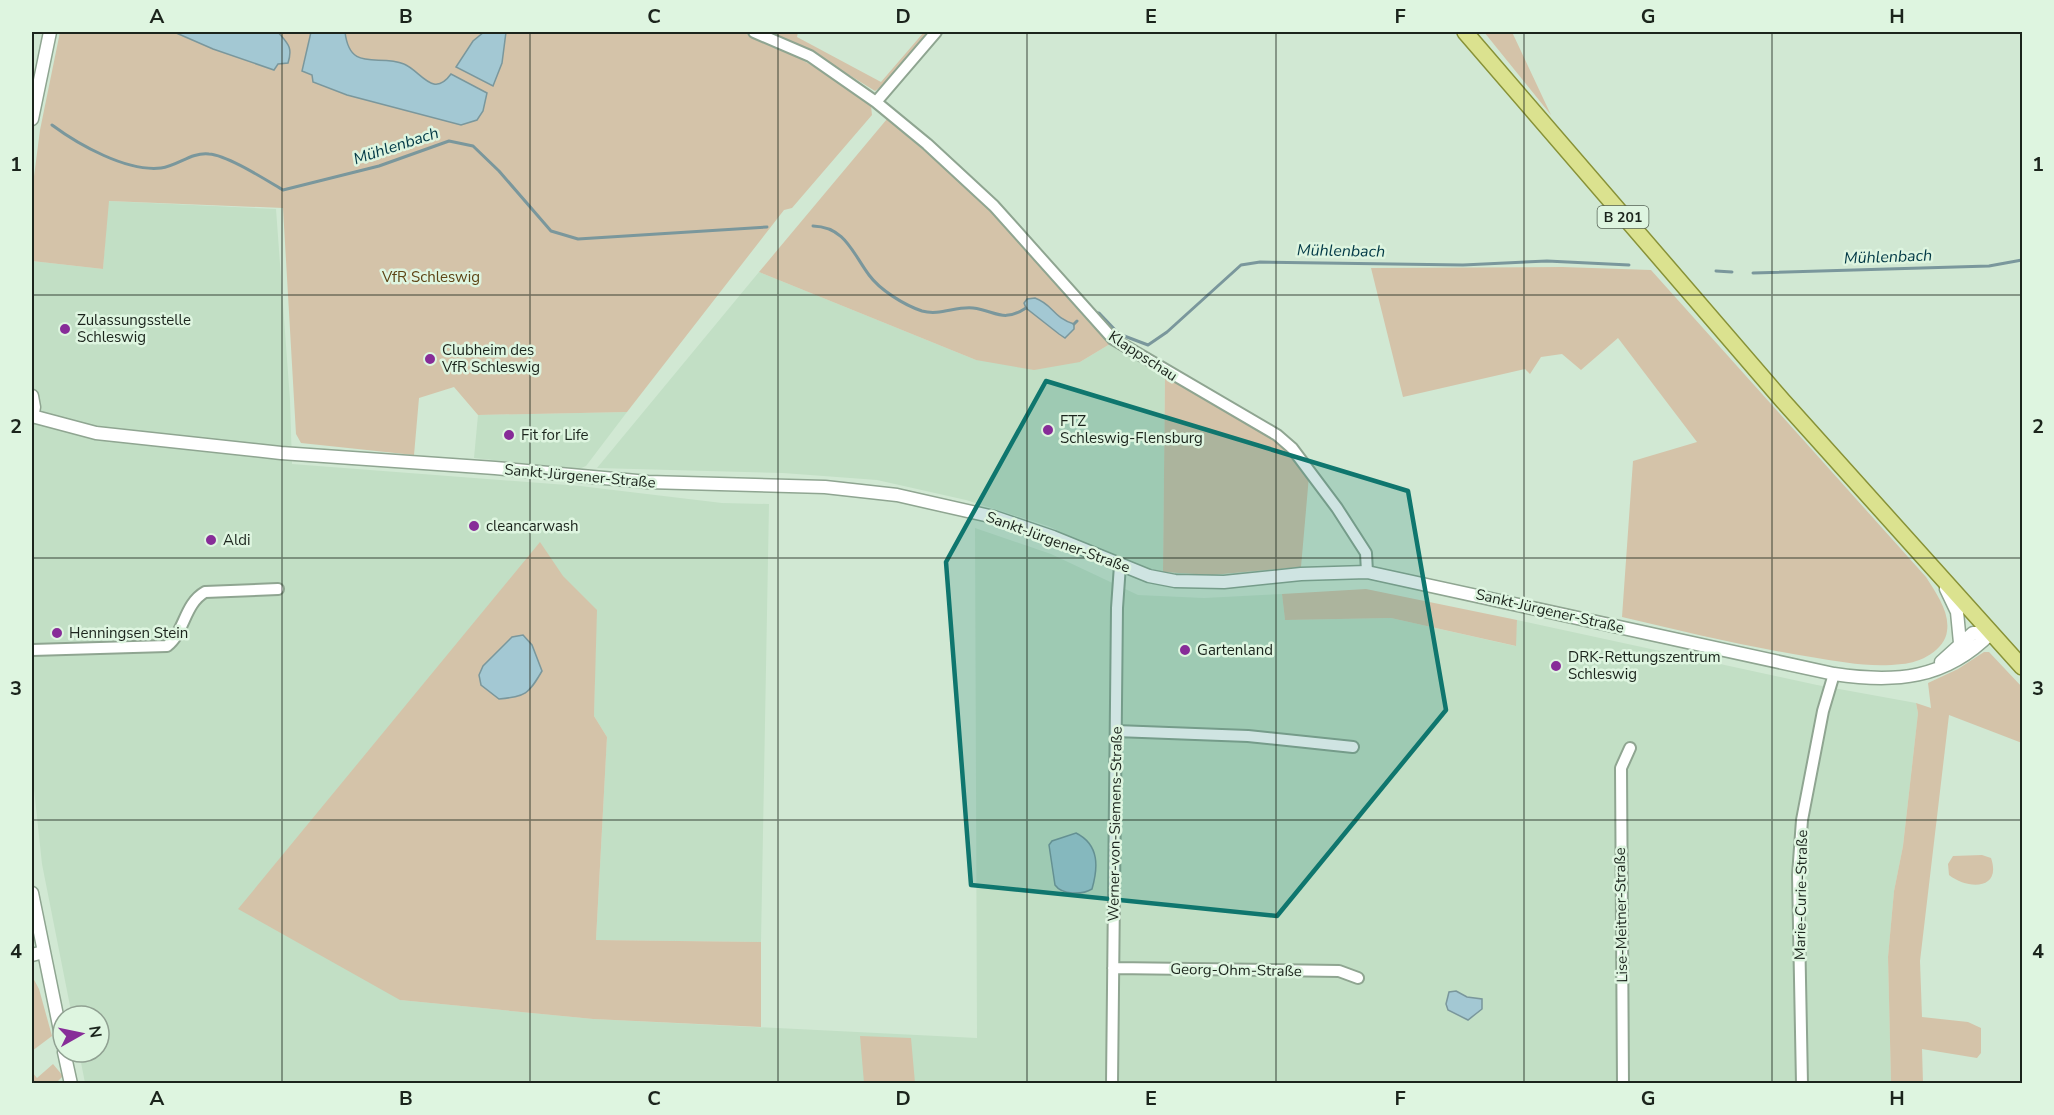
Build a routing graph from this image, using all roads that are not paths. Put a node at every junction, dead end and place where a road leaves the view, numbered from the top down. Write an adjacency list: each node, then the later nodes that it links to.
1 (50, 32): 6 (street)
2 (754, 32): 5 (street, Klappschau)
3 (936, 32): 5 (street)
4 (1465, 32): 10 (main road, B 201)
5 (880, 105): 11 (street, Klappschau)
6 (32, 119)
7 (32, 396): 8 (street)
8 (32, 416): 9 (street, Sankt-Jürgener-Straße)
9 (1120, 565): 11 (street, Sankt-Jürgener-Straße); 19 (street, Werner-von-Siemens-Straße)
10 (1934, 570): 13 (main road, B 201); 14 (street)
11 (1367, 572): 18 (street, Sankt-Jürgener-Straße)
12 (278, 589): 15 (street)
13 (1991, 633): 14 (street); 16 (main road, B 201); 17 (street, Sankt-Jürgener-Straße)
14 (1960, 643): 17 (street)
15 (32, 650)
16 (2022, 667)
17 (1932, 670): 18 (street, Sankt-Jürgener-Straße)
18 (1834, 674): 31 (street, Marie-Curie-Straße)
19 (1116, 731): 20 (street); 24 (street, Werner-von-Siemens-Straße)
20 (1353, 747)
21 (1630, 748): 30 (street, Lise-Meitner-Straße)
22 (32, 893): 23 (street)
23 (38, 954): 26 (street)
24 (1113, 968): 25 (street, Georg-Ohm-Straße); 29 (street, Werner-von-Siemens-Straße)
25 (1358, 978)
26 (52, 1004)
27 (67, 1064): 28 (street)
28 (71, 1083)
29 (1112, 1083)
30 (1623, 1083)
31 (1802, 1083)

